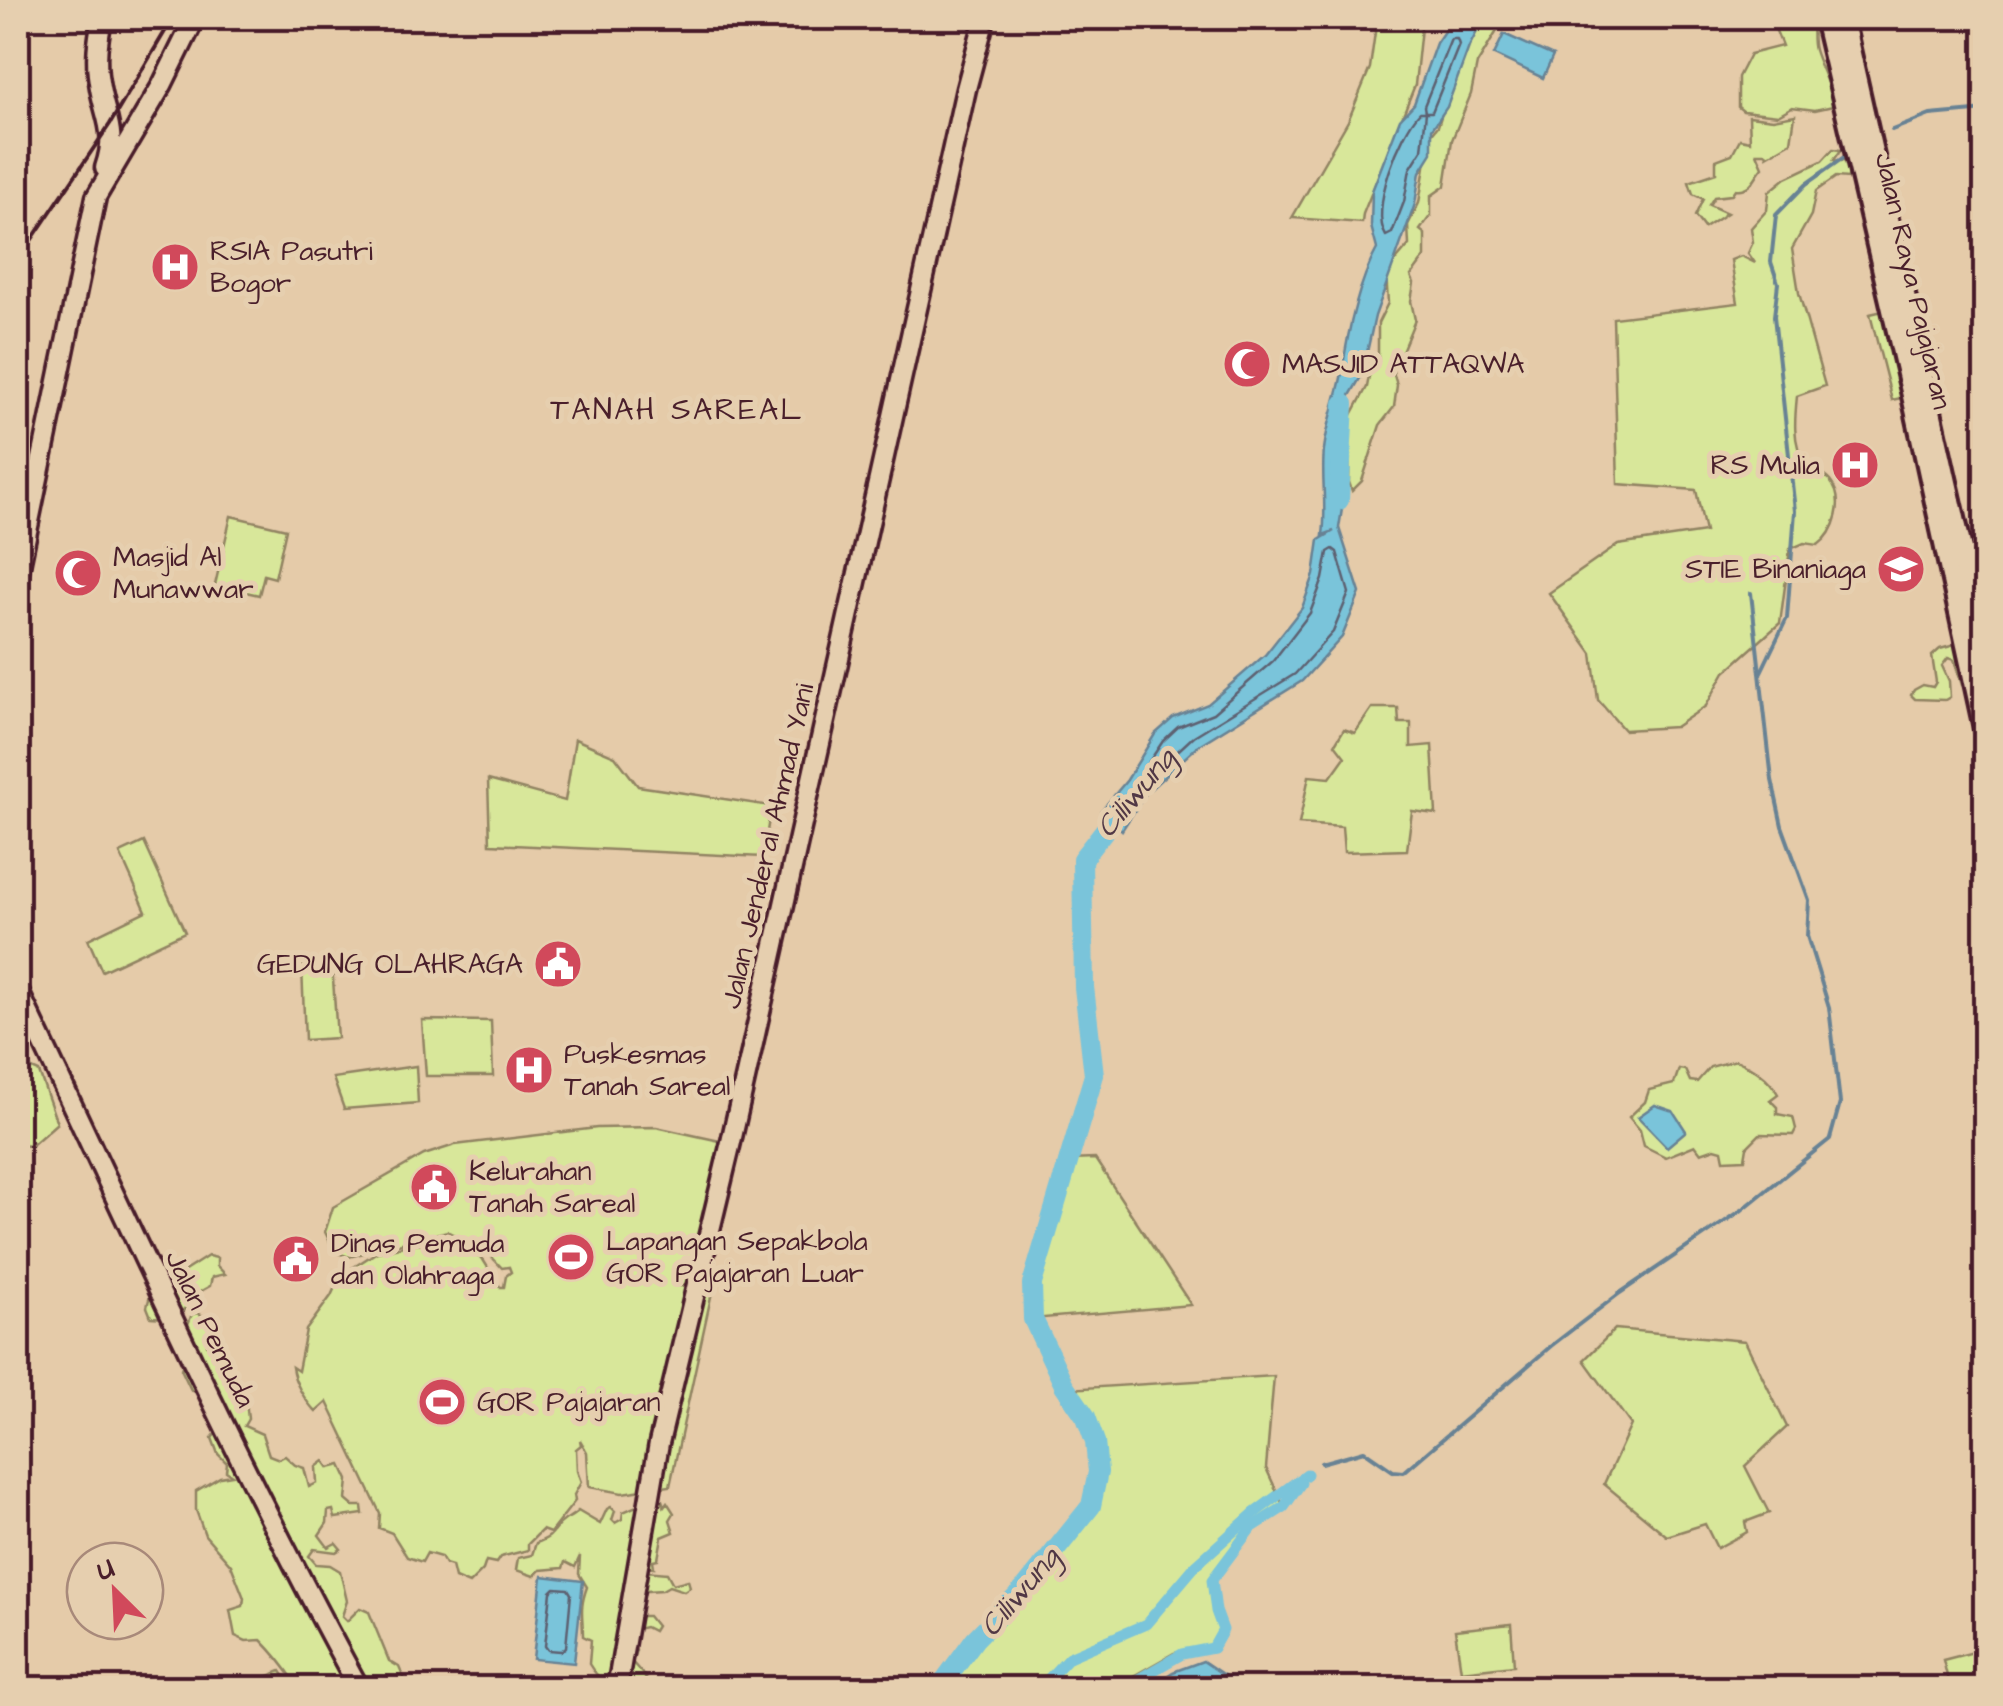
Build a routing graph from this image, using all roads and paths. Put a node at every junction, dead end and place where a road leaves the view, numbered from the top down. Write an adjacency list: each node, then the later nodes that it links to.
1 (102, 18): 7 (main road)
2 (195, 18): 6 (main road)
3 (985, 18): 15 (main road, Jalan Jenderal Ahmad Yani)
4 (1825, 18): 10 (highway, Jalan Raya Pajajaran)
5 (1842, 18): 10 (highway, Jalan Raya Pajajaran)
6 (136, 129): 7 (main road); 8 (main road)
7 (113, 131): 8 (main road)
8 (96, 197): 9 (main road)
9 (18, 575)
10 (1966, 608): 11 (highway, Jalan Raya Pajajaran); 12 (highway, Jalan Raya Pajajaran)
11 (1986, 661)
12 (1986, 733)
13 (18, 990): 14 (main road, Jalan Pemuda)
14 (359, 1688)
15 (616, 1688)

